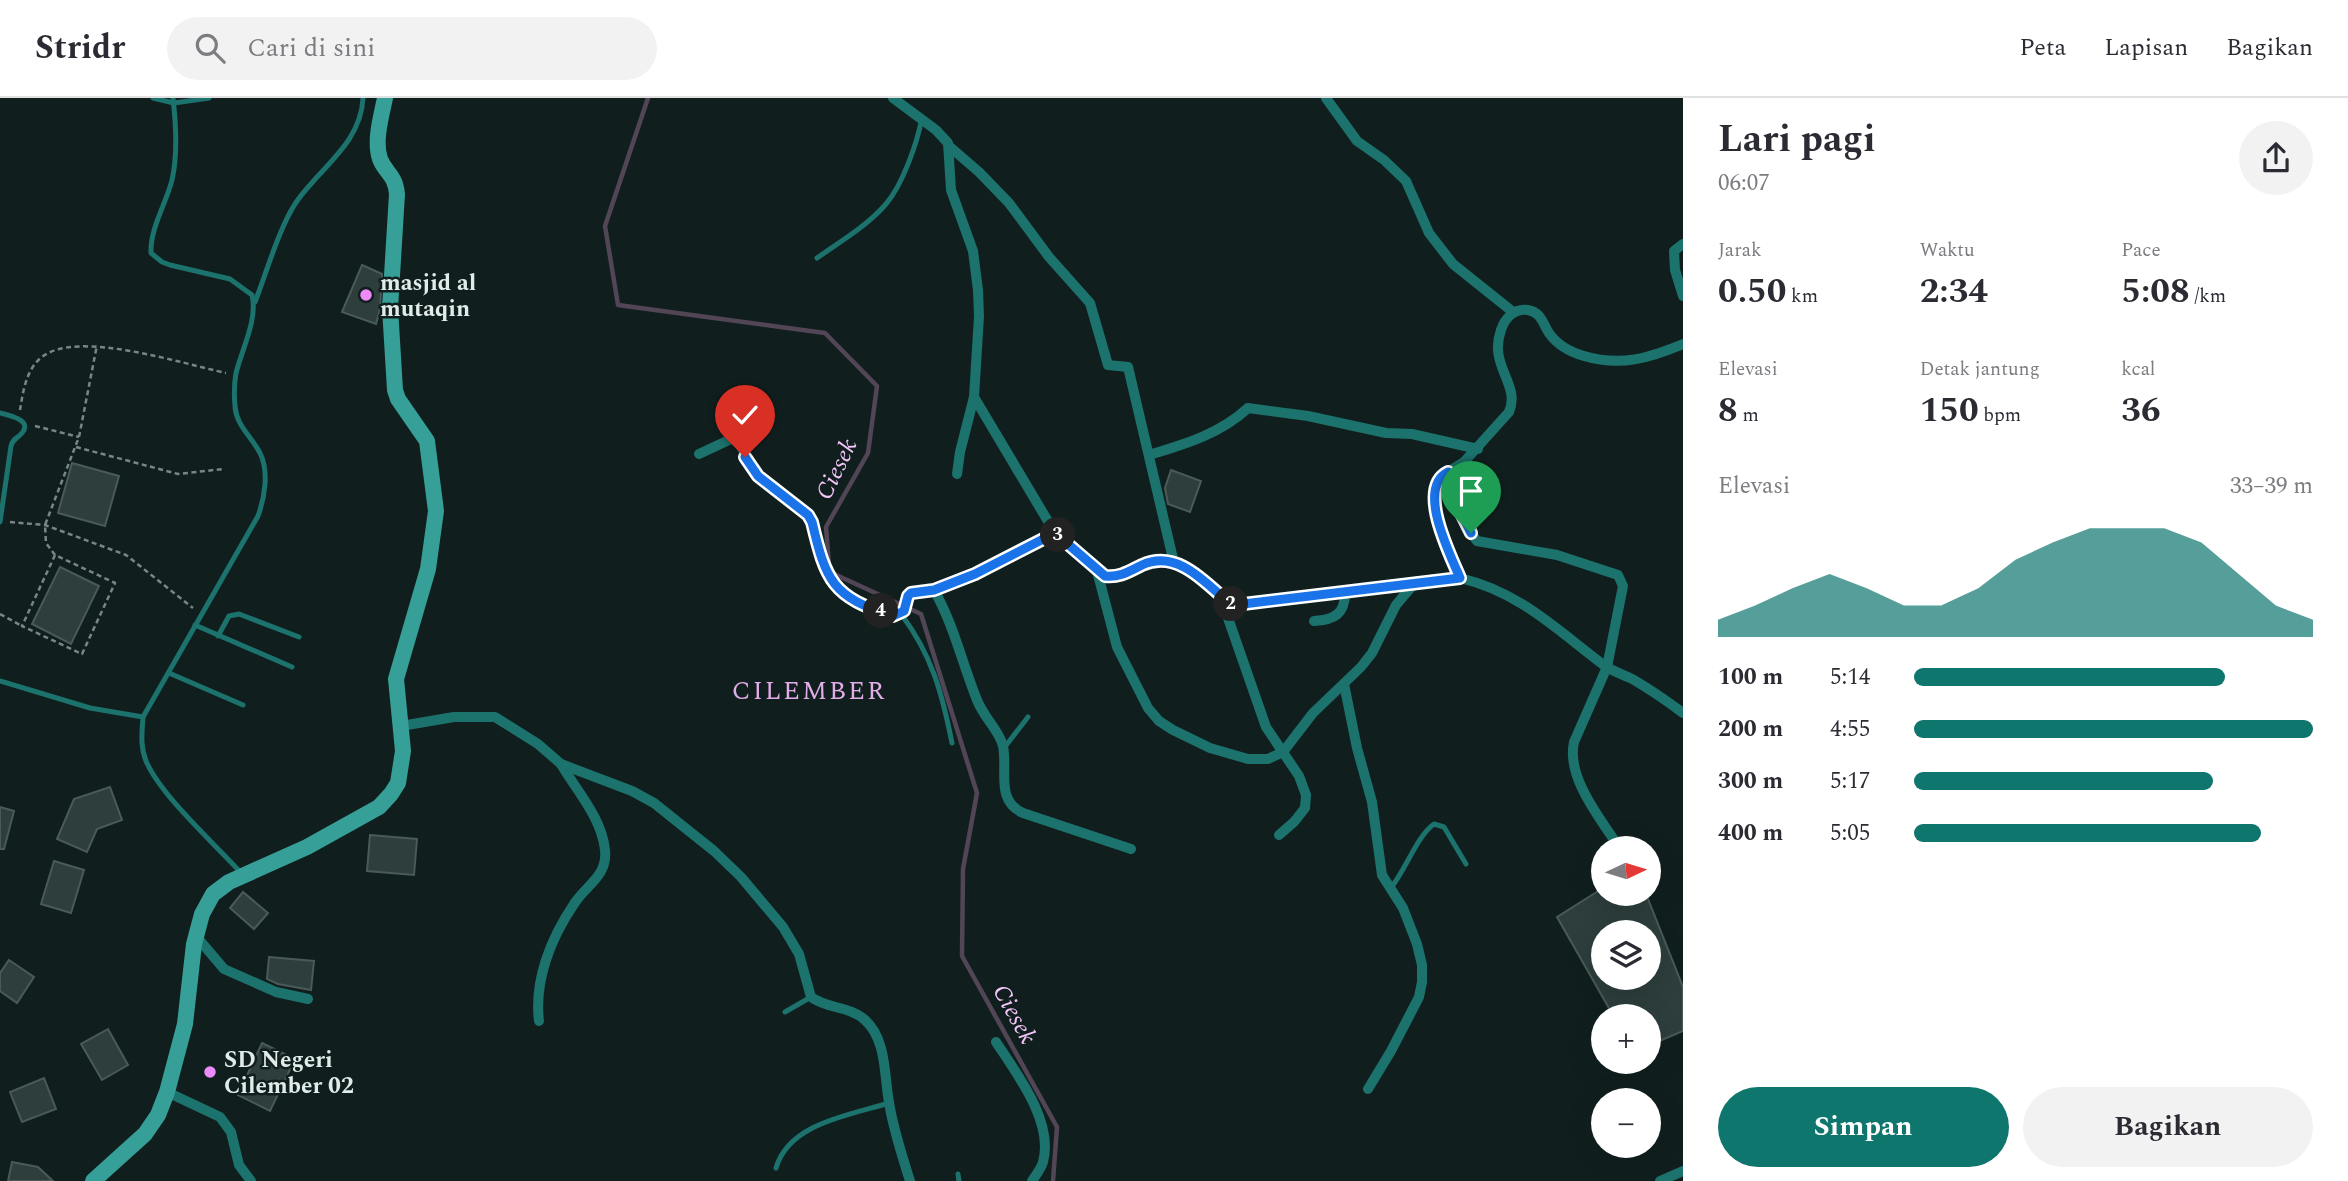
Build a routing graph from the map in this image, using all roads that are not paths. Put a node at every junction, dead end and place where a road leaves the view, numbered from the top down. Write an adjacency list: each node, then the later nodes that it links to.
1 (153, 98): 7 (lane)
2 (209, 98): 7 (lane)
3 (363, 98): 13 (lane)
4 (385, 98): 46 (street)
5 (892, 98): 8 (street)
6 (1326, 98): 14 (street)
7 (174, 101): 13 (lane)
8 (922, 118): 9 (street); 11 (lane)
9 (950, 148): 16 (street); 20 (street)
10 (1683, 244): 12 (street)
11 (817, 258)
12 (1683, 296)
13 (254, 303): 34 (lane)
14 (1513, 312): 15 (street); 18 (street)
15 (1683, 344)
16 (974, 397): 22 (street); 24 (street)
17 (0, 413): 23 (lane)
18 (1479, 448): 20 (street); 21 (street)
19 (699, 454): 32 (street)
20 (1149, 455): 25 (street)
21 (1448, 472): 27 (street); 38 (street)
22 (957, 474)
23 (0, 521)
24 (1055, 533): 26 (street); 29 (street)
25 (1174, 563): 26 (street); 31 (street)
26 (1097, 571): 49 (street)
27 (1460, 578): 28 (street); 38 (street)
28 (1413, 585): 30 (street); 41 (street)
29 (934, 590): 32 (street); 48 (street)
30 (1345, 593): 31 (street); 33 (street)
31 (1220, 595): 49 (street)
32 (903, 613): 47 (lane)
33 (1314, 621)
34 (195, 625): 35 (lane); 39 (lane)
35 (218, 636): 36 (lane); 37 (lane)
36 (299, 636)
37 (292, 667)
38 (1607, 667): 43 (street); 52 (street)
39 (169, 673): 42 (lane); 45 (lane)
40 (0, 681): 45 (lane)
41 (1344, 684): 49 (street); 56 (street)
42 (243, 705)
43 (1683, 713)
44 (1028, 717): 48 (lane)
45 (143, 718): 55 (lane)
46 (401, 726): 50 (street); 55 (street)
47 (952, 743)
48 (1003, 749): 53 (street)
49 (1283, 752): 51 (street)
50 (561, 764): 58 (street); 61 (street)
51 (1279, 835)
52 (1612, 836)
53 (1131, 849)
54 (1466, 864): 56 (lane)
55 (243, 876): 57 (street)
56 (1390, 890): 63 (street)
57 (196, 936): 59 (street); 64 (street)
58 (811, 997): 60 (lane); 65 (street)
59 (308, 999)
60 (785, 1012)
61 (539, 1021)
62 (996, 1042): 71 (street)
63 (1368, 1089)
64 (167, 1092): 68 (street); 69 (street)
65 (889, 1103): 66 (lane); 70 (street)
66 (776, 1168)
67 (1683, 1171): 72 (street)
68 (93, 1181)
69 (251, 1181)
70 (910, 1181)
71 (1032, 1181)
72 (1660, 1181)

